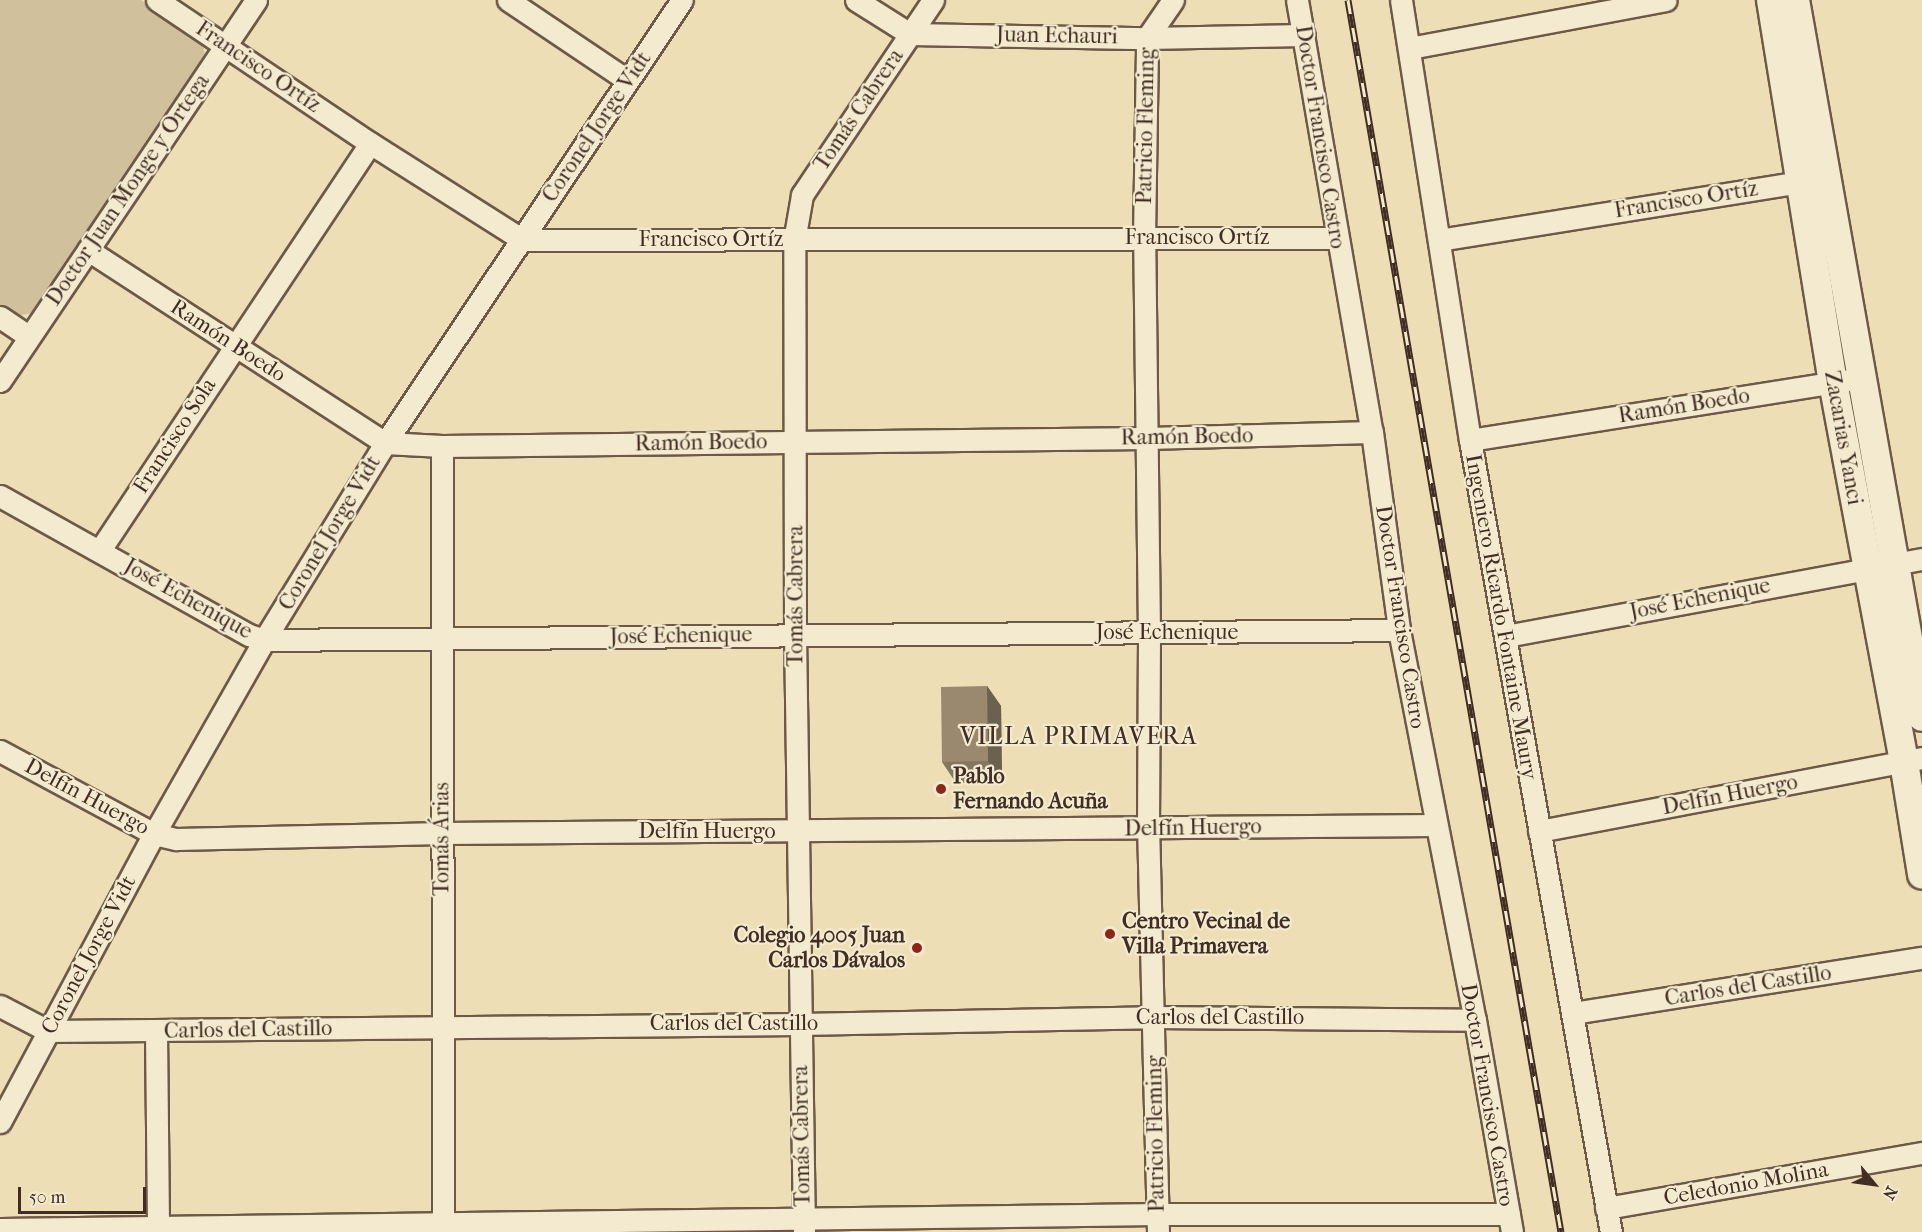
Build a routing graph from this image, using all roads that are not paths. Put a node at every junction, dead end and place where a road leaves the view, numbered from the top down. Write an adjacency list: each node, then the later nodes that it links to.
1 (157, 0): 17 (street, Francisco Ortíz)
2 (256, 0): 17 (street, Doctor Juan Monge y Ortega)
3 (508, 0): 19 (street)
4 (682, 0): 19 (street, Coronel Jorge Vidt)
5 (856, 0): 14 (street)
6 (933, 0): 14 (street, Tomás Cabrera)
7 (1173, 0): 16 (street, Patricio Fleming)
8 (1297, 0): 15 (street, Doctor Francisco Castro)
9 (1401, 0): 18 (street, Ingeniero Ricardo Fontaine Maury)
10 (1666, 0): 13 (street)
11 (1771, 0): 21 (street, Zacarias Yanci)
12 (1795, 0): 21 (street, Zacarias Yanci)
13 (1595, 6): 18 (street)
14 (910, 34): 16 (street, Juan Echauri); 26 (street, Tomás Cabrera)
15 (1304, 35): 16 (street, Juan Echauri); 23 (street, Doctor Francisco Castro)
16 (1147, 38): 22 (street, Patricio Fleming)
17 (226, 45): 20 (street, Francisco Ortíz); 27 (street, Doctor Juan Monge y Ortega)
18 (1410, 48): 25 (street, Ingeniero Ricardo Fontaine Maury)
19 (627, 80): 24 (street, Coronel Jorge Vidt)
20 (370, 143): 24 (street, Francisco Ortíz); 30 (street, Francisco Sola)
21 (1814, 180): 25 (street, Francisco Ortíz); 31 (street, Zacarias Yanci); 33 (street, Zacarias Yanci)
22 (1144, 238): 23 (street, Francisco Ortíz); 26 (street, Francisco Ortíz); 35 (street, Patricio Fleming)
23 (1336, 238): 34 (street, Doctor Francisco Castro)
24 (523, 240): 26 (street, Francisco Ortíz); 38 (street, Coronel Jorge Vidt)
25 (1439, 240): 36 (street, Ingeniero Ricardo Fontaine Maury)
26 (794, 241): 37 (street, Tomás Cabrera)
27 (88, 250): 29 (street, Doctor Juan Monge y Ortega); 30 (street, Ramón Boedo)
28 (0, 317): 29 (street)
29 (28, 336): 32 (street, Doctor Juan Monge y Ortega)
30 (235, 345): 38 (street, Ramón Boedo); 41 (street, Francisco Sola)
31 (1862, 378): 33 (street, Ramón Boedo); 42 (street, Zacarias Yanci)
32 (0, 381)
33 (1833, 382): 36 (street, Ramón Boedo); 43 (street, Zacarias Yanci)
34 (1372, 432): 35 (street, Ramón Boedo); 44 (street, Doctor Francisco Castro)
35 (1148, 438): 37 (street, Ramón Boedo); 45 (street, Patricio Fleming)
36 (1470, 440): 47 (street, Ingeniero Ricardo Fontaine Maury)
37 (796, 442): 39 (street, Ramón Boedo); 46 (street, Tomás Cabrera)
38 (385, 443): 39 (street, Ramón Boedo); 49 (street, Coronel Jorge Vidt)
39 (442, 446): 48 (street, Tomás Árias)
40 (0, 496): 41 (street, José Echenique)
41 (100, 550): 49 (street, José Echenique)
42 (1908, 561): 43 (street, José Echenique); 50 (street, Zacarias Yanci)
43 (1867, 568): 47 (street, José Echenique); 52 (street, Zacarias Yanci)
44 (1399, 630): 45 (street, José Echenique); 53 (street, Doctor Francisco Castro)
45 (1149, 633): 46 (street, José Echenique); 54 (street, Patricio Fleming)
46 (795, 634): 48 (street, José Echenique); 56 (street, Tomás Cabrera)
47 (1506, 636): 55 (street, Ingeniero Ricardo Fontaine Maury)
48 (442, 638): 49 (street, José Echenique); 57 (street, Tomás Árias)
49 (264, 640): 58 (street, Coronel Jorge Vidt)
50 (1922, 717)
51 (0, 751): 58 (street, Delfín Huergo)
52 (1913, 760): 55 (street, Delfín Huergo); 59 (street, Zacarias Yanci)
53 (1436, 825): 54 (street, Delfín Huergo); 64 (street, Doctor Francisco Castro)
54 (1148, 828): 56 (street, Delfín Huergo); 63 (street, Patricio Fleming)
55 (1539, 831): 62 (street, Ingeniero Ricardo Fontaine Maury)
56 (798, 832): 57 (street, Delfín Huergo); 65 (street, Tomás Cabrera)
57 (443, 833): 58 (street, Delfín Huergo); 66 (street, Tomás Árias)
58 (154, 834): 67 (street, Coronel Jorge Vidt)
59 (1922, 875)
60 (1922, 958): 62 (street, Carlos del Castillo)
61 (0, 1006): 67 (street, Carlos del Castillo)
62 (1573, 1013): 71 (street, Ingeniero Ricardo Fontaine Maury)
63 (1153, 1017): 64 (street, Carlos del Castillo); 65 (street, Carlos del Castillo); 72 (street, Patricio Fleming)
64 (1475, 1020): 73 (street, Doctor Francisco Castro)
65 (800, 1024): 66 (street, Carlos del Castillo); 74 (street, Tomás Cabrera)
66 (441, 1026): 68 (street, Carlos del Castillo); 75 (street, Tomás Árias)
67 (48, 1031): 68 (street, Carlos del Castillo); 69 (street, Coronel Jorge Vidt)
68 (156, 1032): 77 (street)
69 (0, 1122)
70 (1922, 1154): 71 (street, Celedonio Molina)
71 (1606, 1208): 78 (street, Ingeniero Ricardo Fontaine Maury)
72 (1158, 1223): 73 (street); 74 (street)
73 (1510, 1223)
74 (804, 1226): 75 (street)
75 (444, 1228): 77 (street)
76 (0, 1229): 77 (street)
77 (158, 1229)
78 (1611, 1232)

